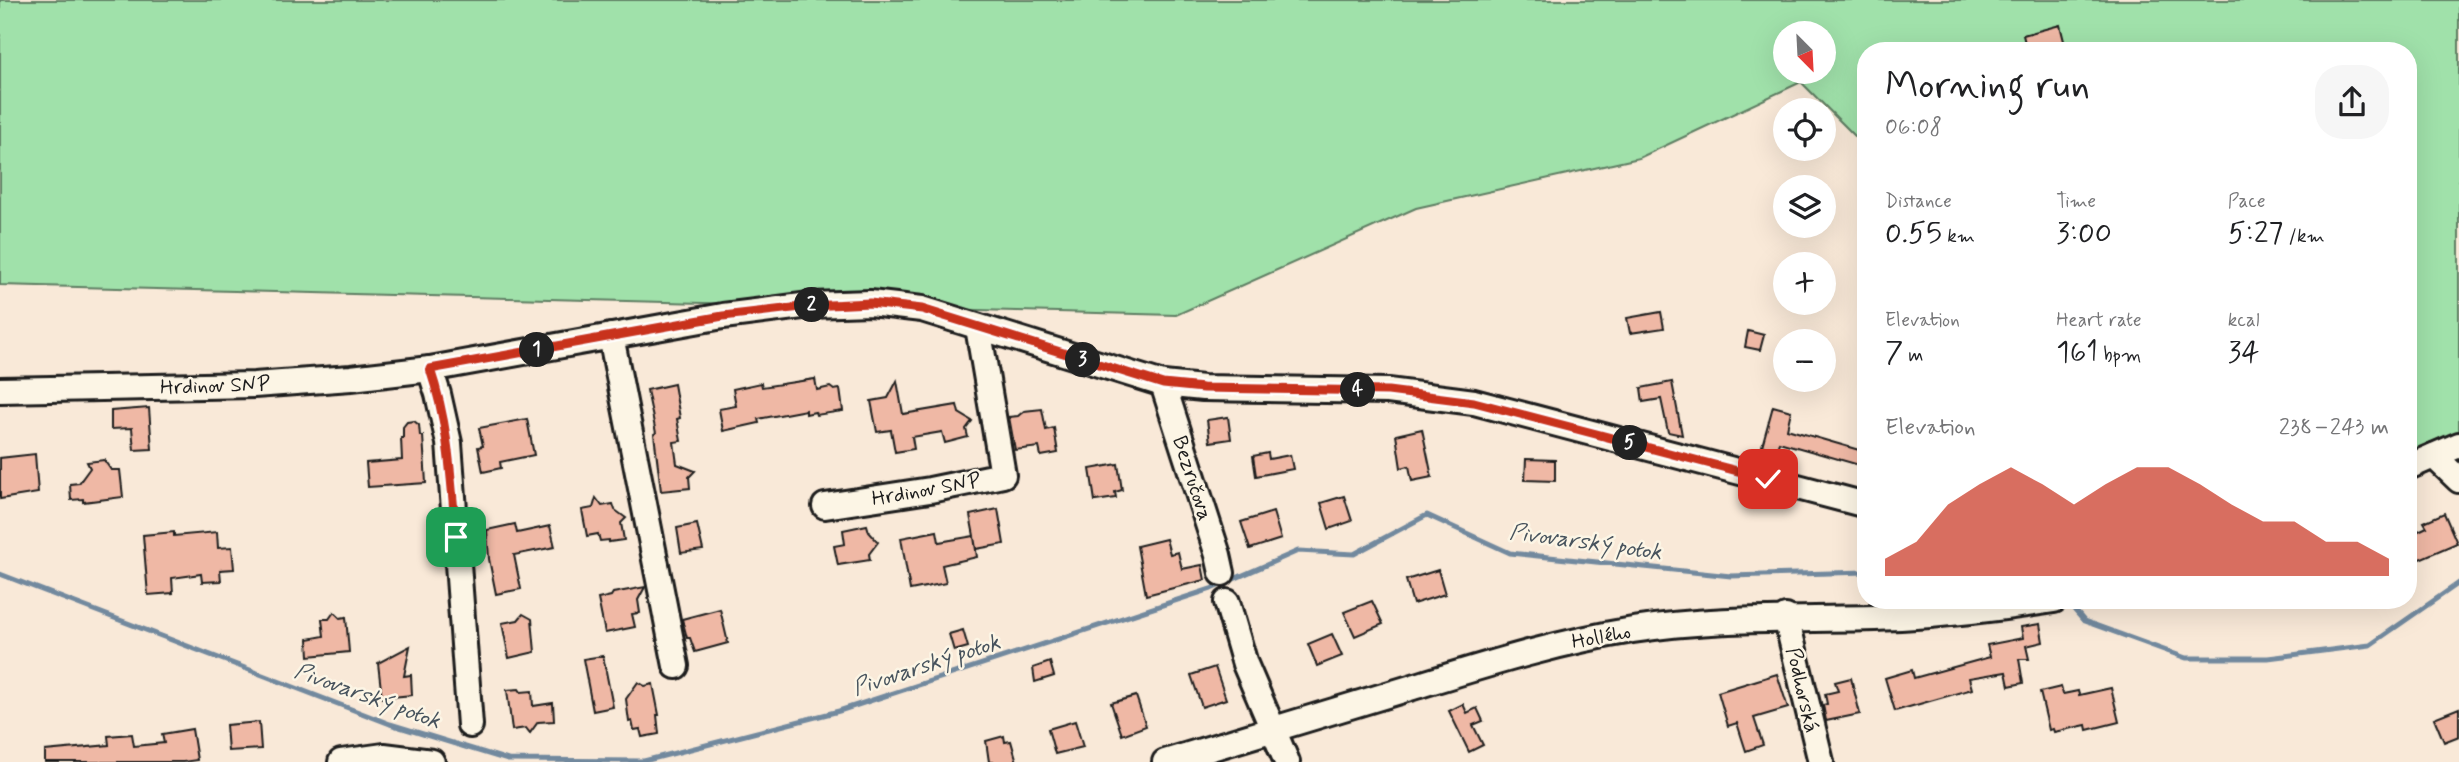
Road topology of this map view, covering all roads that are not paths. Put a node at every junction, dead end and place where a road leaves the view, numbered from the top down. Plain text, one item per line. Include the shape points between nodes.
1 (978, 327) junction
2 (611, 336) junction
3 (430, 369) junction
4 (1163, 384) junction
5 (0, 390) edge
6 (2459, 445) edge
7 (2434, 456) junction
8 (2417, 463) edge
9 (2459, 480) edge
10 (1857, 503) edge
11 (825, 506) dead end
12 (1222, 573) dead end
13 (1227, 602) dead end
14 (1998, 609) edge
15 (1786, 617) junction
16 (676, 666) dead end
17 (470, 725) dead end
18 (1273, 730) junction
19 (341, 762) edge
20 (432, 762) edge
21 (1165, 762) edge
22 (1287, 762) edge
23 (1821, 762) edge

1 - 2 street, Hrdinov SNP via 922,309 870,303 723,316
1 - 4 street, Hrdinov SNP
1 - 11 street, Hrdinov SNP via 1003,475
2 - 3 street, Hrdinov SNP
2 - 16 street
3 - 5 street, Hrdinov SNP via 254,385
3 - 17 street via 449,443
4 - 10 street, Hrdinov SNP via 1388,391 1474,402
4 - 12 street, Bezručova
6 - 7 street
7 - 8 street
7 - 9 street
13 - 18 street via 1245,664
14 - 15 street, Hollého via 1900,617
15 - 18 street, Hollého via 1686,622 1567,643
15 - 23 street, Podhorská
18 - 21 street, Hollého
18 - 22 street
19 - 20 street via 384,756

